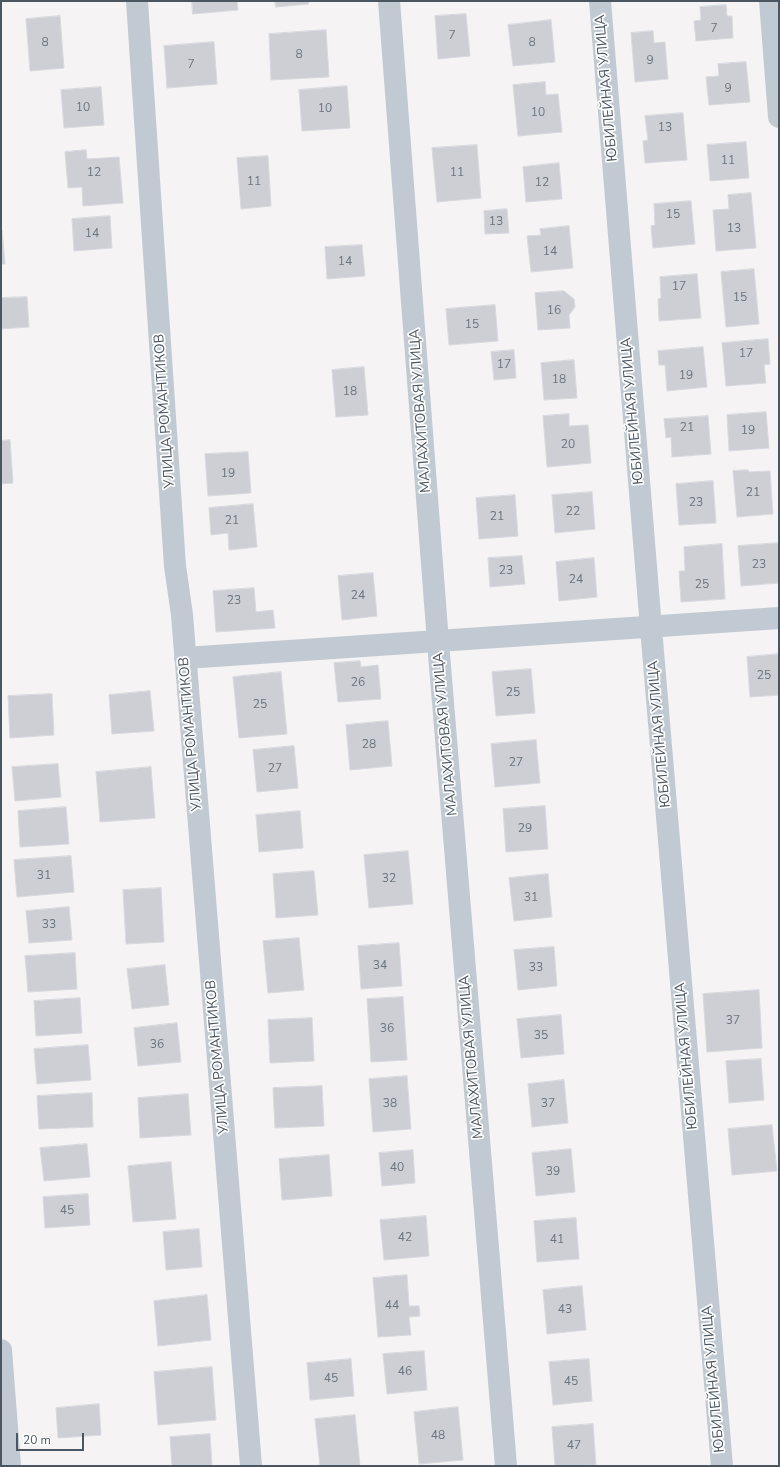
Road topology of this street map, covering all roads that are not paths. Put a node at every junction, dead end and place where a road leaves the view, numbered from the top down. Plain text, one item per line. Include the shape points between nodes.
1 (137, 1) edge
2 (389, 1) edge
3 (600, 1) edge
4 (770, 1) edge
5 (779, 117) edge
6 (779, 618) edge
7 (651, 628) junction
8 (438, 642) junction
9 (185, 658) junction
10 (1, 1350) edge
11 (10, 1466) edge
12 (251, 1466) edge
13 (506, 1466) edge
14 (722, 1466) edge

1 - 9 street, УЛИЦА РОМАНТИКОВ via 175,558
2 - 8 street, МАЛАХИТОВАЯ УЛИЦА
3 - 7 street, ЮБИЛЕЙНАЯ УЛИЦА
4 - 5 street
6 - 7 street
7 - 8 street
7 - 14 street, ЮБИЛЕЙНАЯ УЛИЦА
8 - 9 street
8 - 13 street, МАЛАХИТОВАЯ УЛИЦА
9 - 12 street, УЛИЦА РОМАНТИКОВ
10 - 11 street

